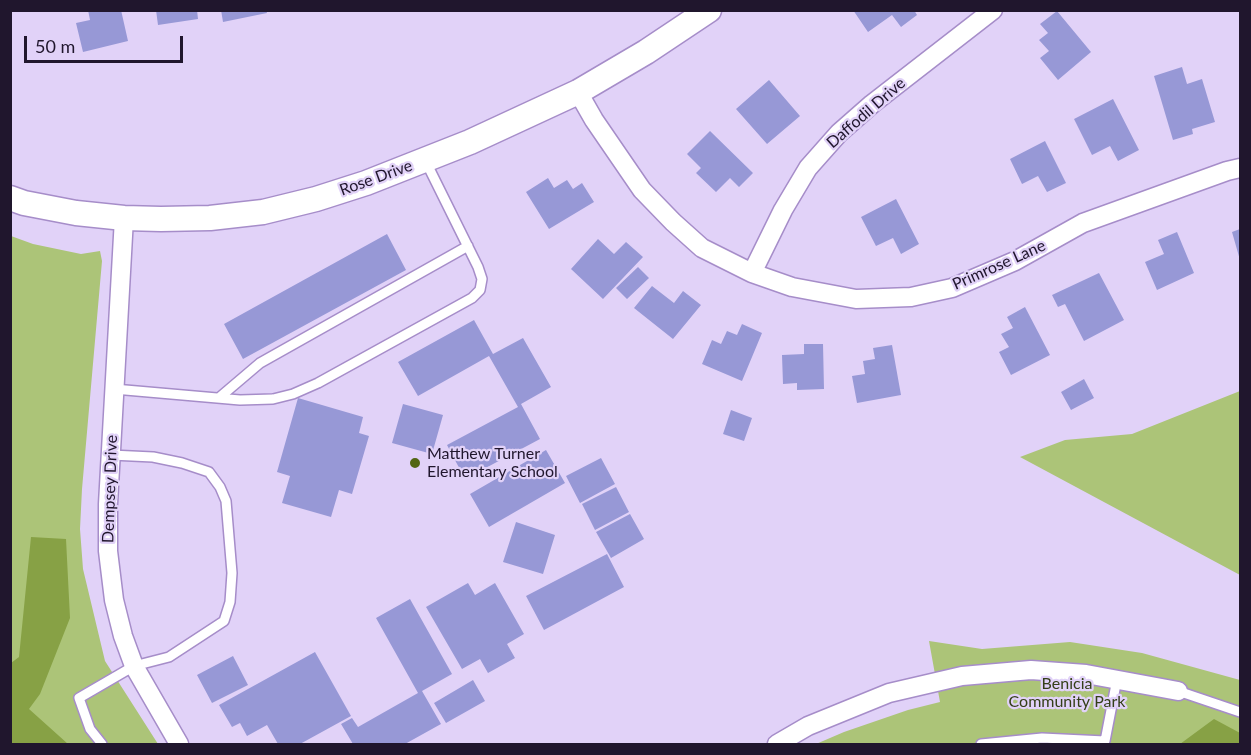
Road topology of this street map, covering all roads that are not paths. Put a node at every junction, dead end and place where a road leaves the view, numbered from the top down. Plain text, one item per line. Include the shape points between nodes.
1 (709, 10) edge
2 (993, 10) edge
3 (578, 92) junction
4 (425, 160) junction
5 (1240, 168) edge
6 (10, 198) edge
7 (124, 218) junction
8 (468, 246) junction
9 (752, 273) junction
10 (114, 390) junction
11 (220, 397) junction
12 (111, 455) junction
13 (134, 666) junction
14 (1117, 680) junction
15 (1178, 691) joint
16 (1240, 712) edge
17 (102, 744) edge
18 (179, 744) edge
19 (777, 744) edge
20 (981, 744) edge

1 - 3 main road, Rose Drive
2 - 9 street, Daffodil Drive via 839,133 808,168
3 - 4 main road, Rose Drive
3 - 9 street, Primrose Lane via 642,189 673,222 702,248
4 - 7 main road, Rose Drive via 366,183 263,212 210,218
4 - 8 lane
5 - 9 street, Primrose Lane via 1083,224 1015,261 952,288 911,297 856,299 792,287
6 - 7 main road, Rose Drive via 76,213
7 - 10 street, Dempsey Drive
8 - 11 lane via 260,363
8 - 11 lane via 482,279 480,290 472,298 293,394 273,399
10 - 11 lane
10 - 12 street, Dempsey Drive
12 - 13 street, Dempsey Drive via 108,551 114,600
12 - 13 lane via 153,457 209,472 226,501 229,525 232,573 224,621 169,657
13 - 17 lane via 79,698 90,729
13 - 18 street, Dempsey Drive
14 - 15 street
14 - 19 street via 1031,670 962,676 889,693 808,726
14 - 20 lane via 1105,741 1042,738
15 - 16 lane

